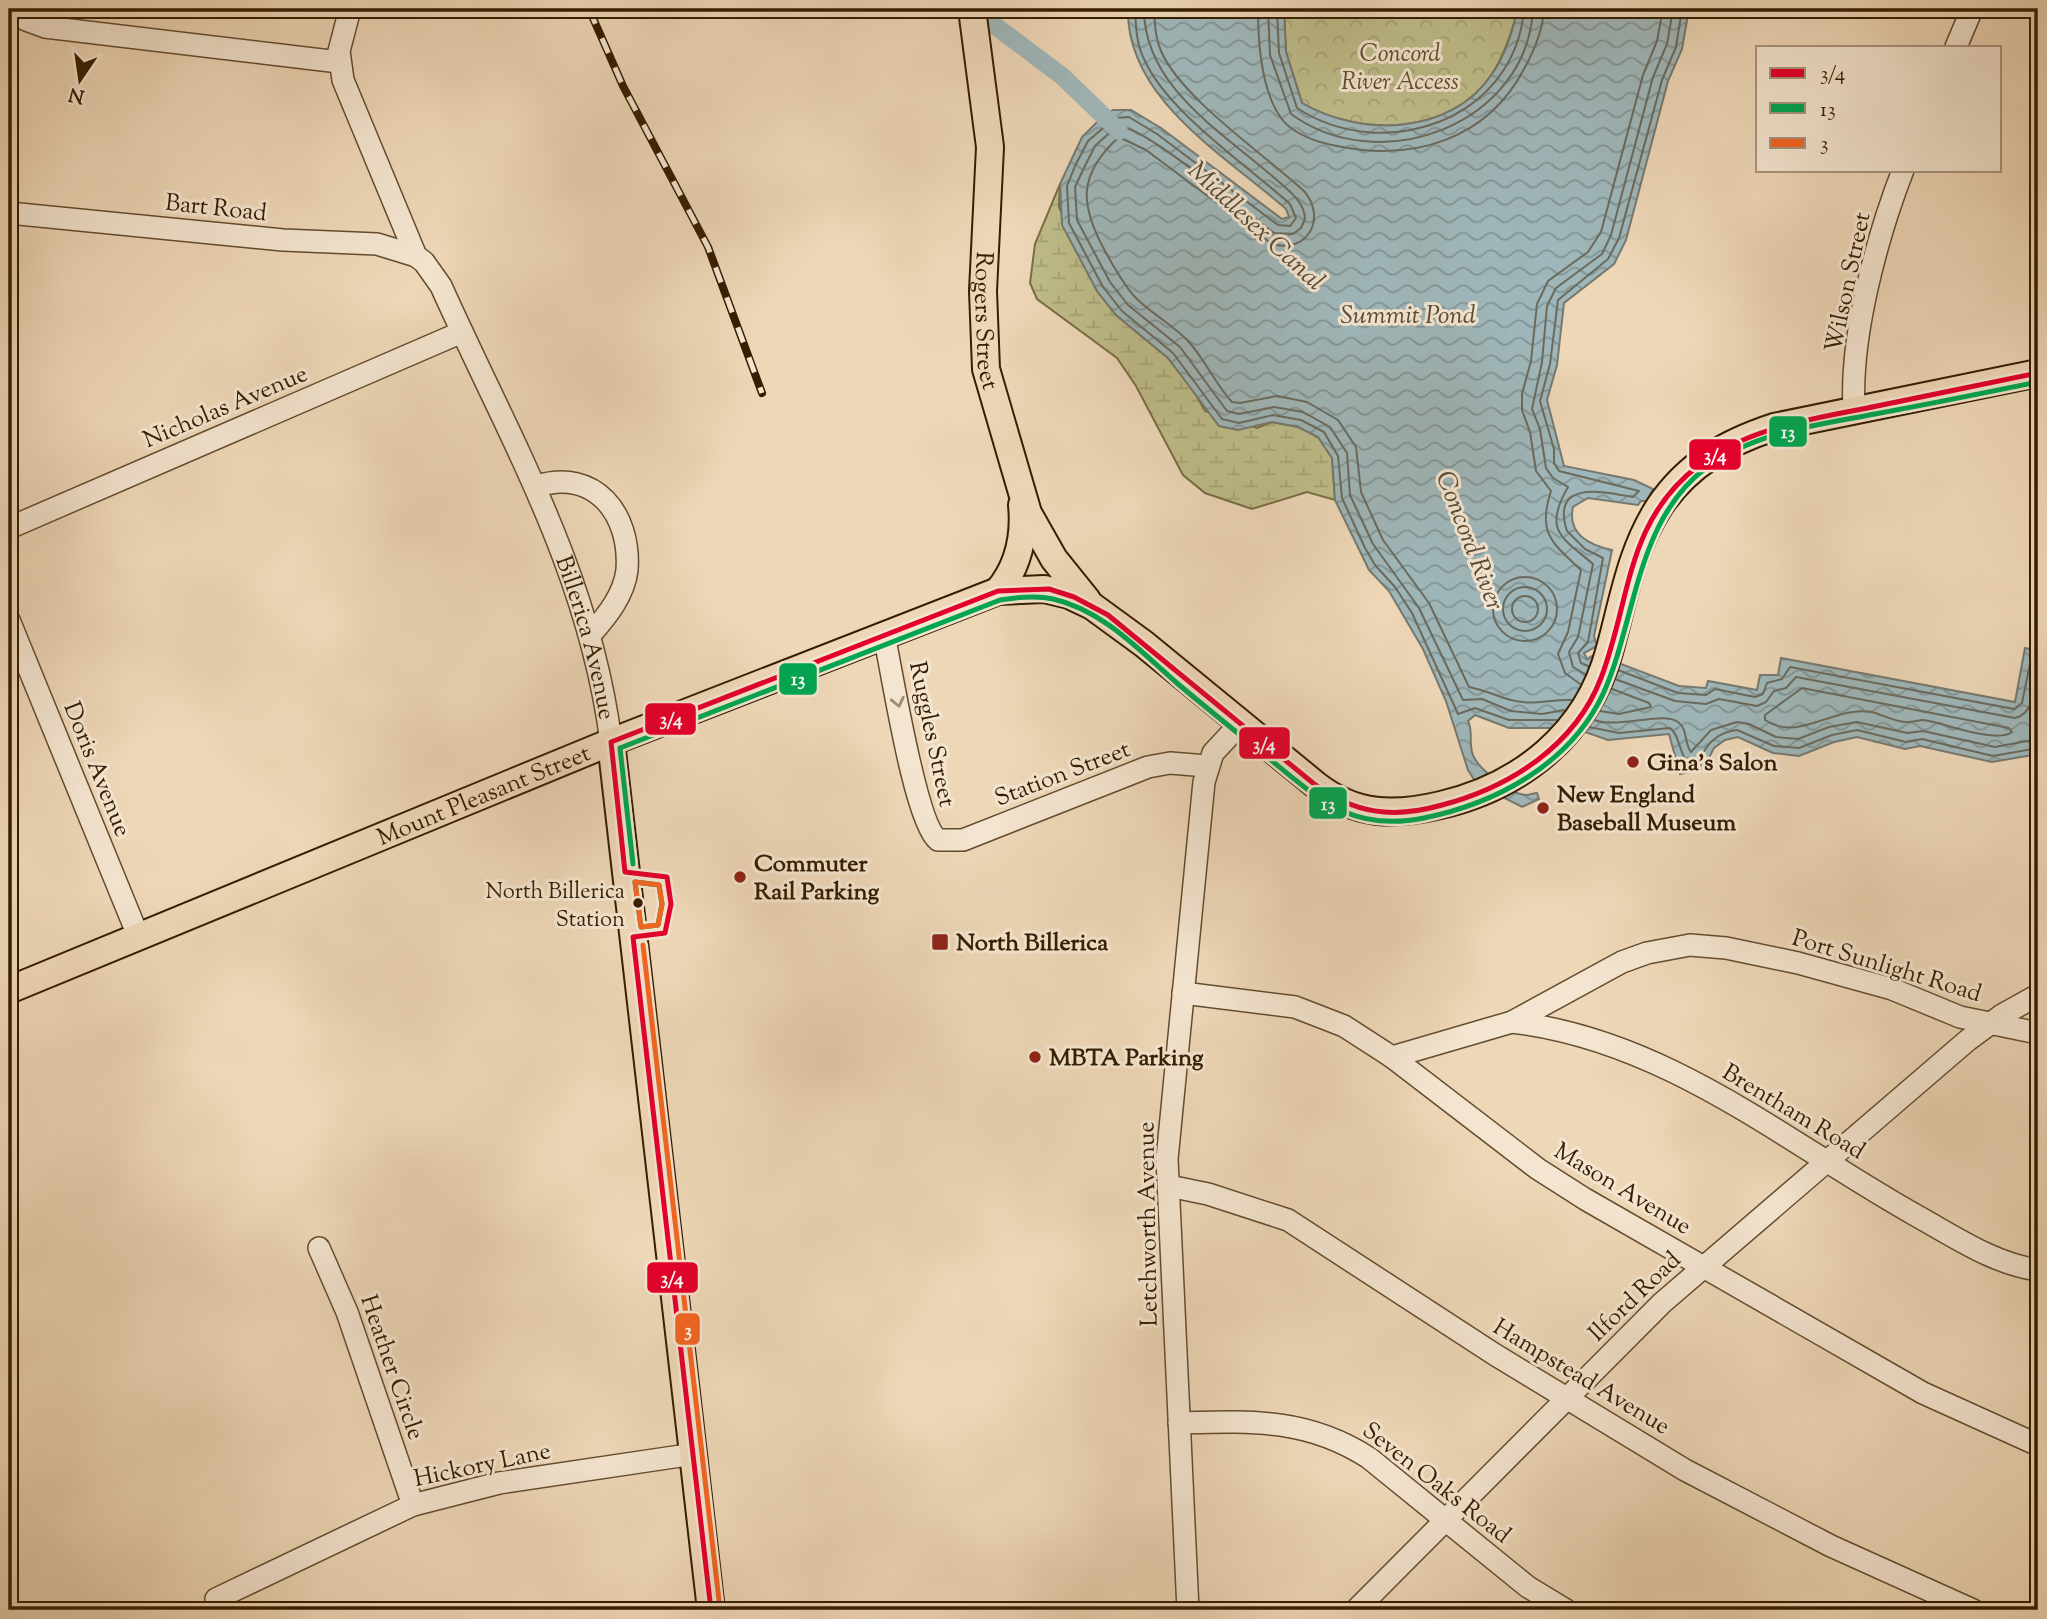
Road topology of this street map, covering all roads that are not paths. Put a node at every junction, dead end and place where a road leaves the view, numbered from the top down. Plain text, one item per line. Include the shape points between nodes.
1 (350, 9) edge
2 (972, 9) edge
3 (1972, 9) edge
4 (15, 11) edge
5 (1956, 46) edge
6 (339, 62) junction
7 (1902, 172) edge
8 (9, 213) edge
9 (416, 256) junction
10 (462, 332) junction
11 (2038, 373) edge
12 (1854, 408) junction
13 (537, 486) junction
14 (1022, 500) junction
15 (9, 528) edge
16 (998, 591) junction
17 (1092, 606) junction
18 (9, 620) edge
19 (591, 634) junction
20 (884, 635) junction
21 (1240, 724) junction
22 (611, 742) junction
23 (1207, 766) junction
24 (937, 840) joint
25 (139, 938) junction
26 (9, 990) edge
27 (1183, 993) junction
28 (2038, 995) edge
29 (1512, 1022) junction
30 (1990, 1023) junction
31 (2038, 1033) edge
32 (1392, 1057) junction
33 (1827, 1159) junction
34 (1169, 1186) junction
35 (319, 1248) dead end
36 (1704, 1265) junction
37 (2038, 1270) edge
38 (1567, 1398) junction
39 (1180, 1423) junction
40 (2038, 1445) edge
41 (694, 1454) junction
42 (413, 1505) junction
43 (1445, 1520) junction
44 (216, 1599) dead end
45 (711, 1610) edge
46 (1188, 1610) edge
47 (1356, 1610) edge
48 (1566, 1610) edge
49 (1973, 1610) edge

1 - 6 street, Billerica Avenue
2 - 14 main road, Rogers Street via 990,147 983,343 990,394
3 - 5 street
4 - 6 street via 45,27
6 - 9 street, Billerica Avenue
7 - 12 street, Wilson Street via 1861,325
8 - 9 street, Bart Road via 283,240 377,244
9 - 10 street, Billerica Avenue via 433,272
10 - 13 street, Billerica Avenue
10 - 15 street, Nicholas Avenue
11 - 12 main road
12 - 21 main road via 1751,435 1711,454 1682,478 1640,542 1592,696 1570,730 1541,758 1495,786 1422,809 1364,811 1324,791
13 - 19 street, Billerica Avenue
13 - 19 street via 555,481 580,483 606,499 626,535 627,572 612,611
14 - 16 main road via 1020,543 1012,571
14 - 17 main road, Rogers Street via 1054,559
16 - 17 main road, Mount Pleasant Street via 1044,589
16 - 20 main road, Mount Pleasant Street
17 - 21 main road
18 - 25 street, Doris Avenue
19 - 22 street, Billerica Avenue
20 - 22 main road, Mount Pleasant Street
20 -> 24 street, Ruggles Street via 919,801 928,830
21 - 23 street, Letchworth Avenue
22 - 25 main road, Mount Pleasant Street
22 - 41 main road, Billerica Avenue
23 - 24 street, Station Street via 1148,767 963,840
23 - 27 street, Letchworth Avenue
25 - 26 main road, Mount Pleasant Street
27 - 32 street, Mason Avenue via 1307,1011 1344,1026
27 - 34 street, Letchworth Avenue via 1170,1123
28 - 30 street, Ilford Road
29 - 30 street, Port Sunlight Road via 1622,962 1679,947 1726,948 1792,961
29 - 32 street
29 - 33 street, Brentham Road via 1587,1036 1636,1053 1680,1073
30 - 31 street, Port Sunlight Road
30 - 33 street, Ilford Road
32 - 36 street, Mason Avenue via 1553,1179
33 - 36 street, Ilford Road
33 - 37 street, Brentham Road via 1981,1251
34 - 38 street, Hampstead Avenue via 1288,1220
34 - 39 street, Letchworth Avenue
35 - 42 street, Heather Circle via 347,1311
36 - 38 street, Ilford Road
36 - 40 street, Mason Avenue via 1923,1393
38 - 43 street, Ilford Road
38 - 49 street, Hampstead Avenue via 1741,1502
39 - 43 street, Seven Oaks Road via 1272,1422 1309,1429 1344,1442 1369,1458
39 - 46 street, Letchworth Avenue
41 - 42 street, Hickory Lane via 499,1483
41 - 45 main road, Billerica Avenue
42 - 44 street, Hickory Lane
43 - 47 street, Ilford Road
43 - 48 street, Seven Oaks Road via 1528,1587

